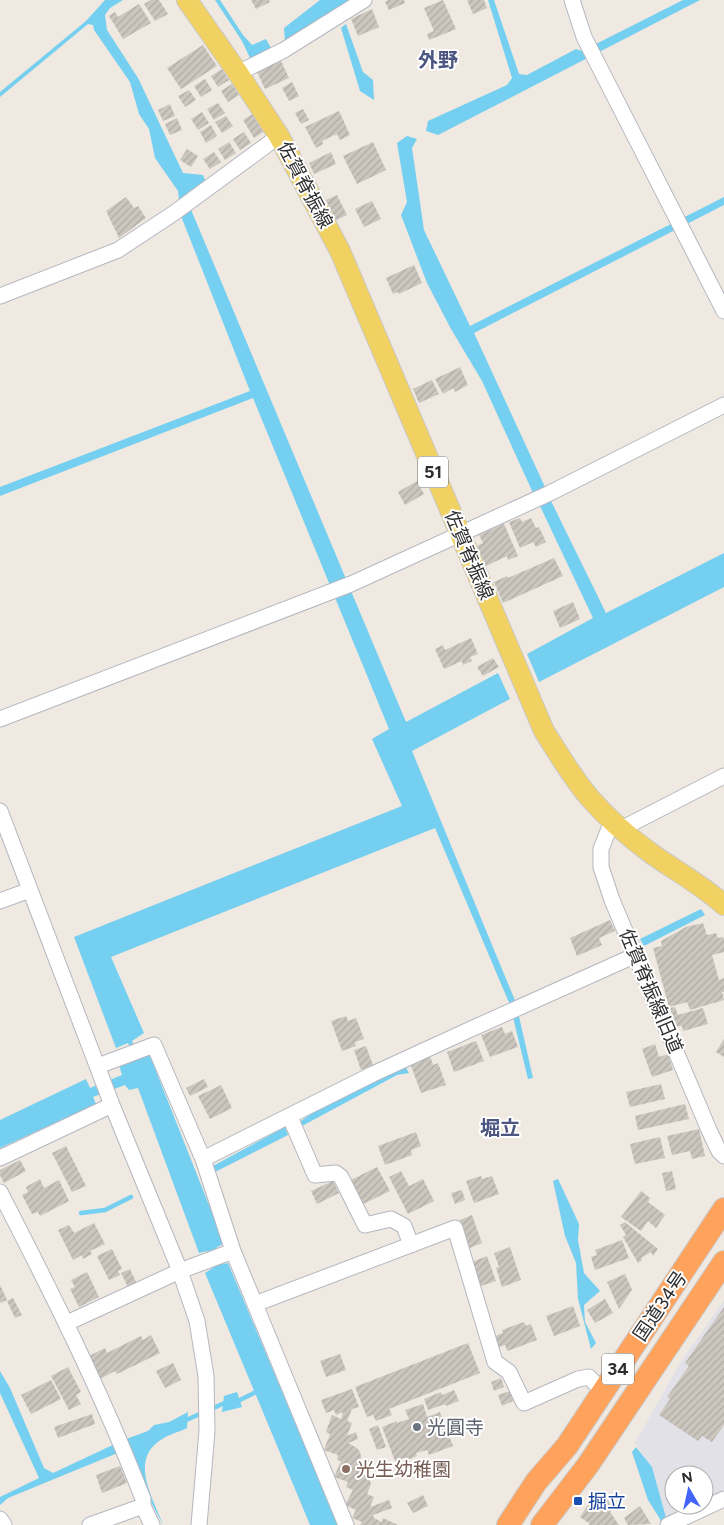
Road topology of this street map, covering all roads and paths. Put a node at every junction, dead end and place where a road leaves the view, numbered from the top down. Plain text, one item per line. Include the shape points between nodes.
1 (187, 0) edge
2 (364, 0) edge
3 (572, 0) edge
4 (238, 73) junction
5 (279, 136) junction
6 (0, 296) edge
7 (724, 311) edge
8 (724, 405) edge
9 (460, 535) junction
10 (0, 719) edge
11 (724, 776) edge
12 (0, 811) edge
13 (616, 825) junction
14 (30, 890) junction
15 (0, 901) edge
16 (724, 905) edge
17 (636, 955) junction
18 (98, 1066) junction
19 (112, 1105) junction
20 (290, 1117) junction
21 (724, 1156) edge
22 (0, 1158) edge
23 (203, 1160) junction
24 (0, 1192) edge
25 (724, 1209) edge
26 (411, 1245) junction
27 (233, 1251) junction
28 (724, 1262) edge
29 (180, 1271) junction
30 (255, 1304) junction
31 (67, 1323) junction
32 (603, 1392) junction
33 (724, 1499) edge
34 (143, 1506) junction
35 (0, 1519) edge
36 (670, 1524) edge
37 (4, 1525) edge
38 (90, 1525) edge
39 (152, 1525) edge
40 (199, 1525) edge
41 (346, 1525) edge
42 (508, 1525) edge
43 (542, 1525) edge

1 - 4 main road, 佐賀脊振線 / 51
2 - 4 street via 284,50
3 - 7 street via 592,52
4 - 5 main road, 佐賀脊振線 / 51
5 - 6 street via 118,250
5 - 9 main road, 佐賀脊振線 / 51 via 340,251
8 - 9 street
9 - 10 street via 329,593
9 - 13 main road, 佐賀脊振線 / 51 via 544,730 589,798
11 - 13 street
12 - 14 street
13 - 16 main road, 佐賀脊振線 / 51
13 - 17 street, 佐賀脊振線旧道 via 601,849 601,867
14 - 15 street
14 - 18 street
17 - 20 street via 471,1028
17 - 21 street, 佐賀脊振線旧道 via 709,1130
18 - 19 street
18 - 23 street via 154,1045
19 - 22 street
19 - 29 street
20 - 23 street
20 - 26 street via 315,1175 336,1174 341,1177 365,1225 391,1219 404,1226
23 - 27 street
24 - 31 street
25 - 32 highway, 国道34号 / 34
26 - 30 street
26 - 32 street via 455,1228 495,1362 509,1372 524,1403 584,1378 589,1378
27 - 29 street
27 - 30 street
28 - 43 highway, 国道34号 / 34 via 588,1465
29 - 31 street
29 - 40 street via 197,1321 206,1376
30 - 41 street
31 - 34 street via 123,1446
32 - 42 highway, 国道34号 / 34
33 - 36 street
34 - 38 street
34 - 39 street
35 - 37 street

